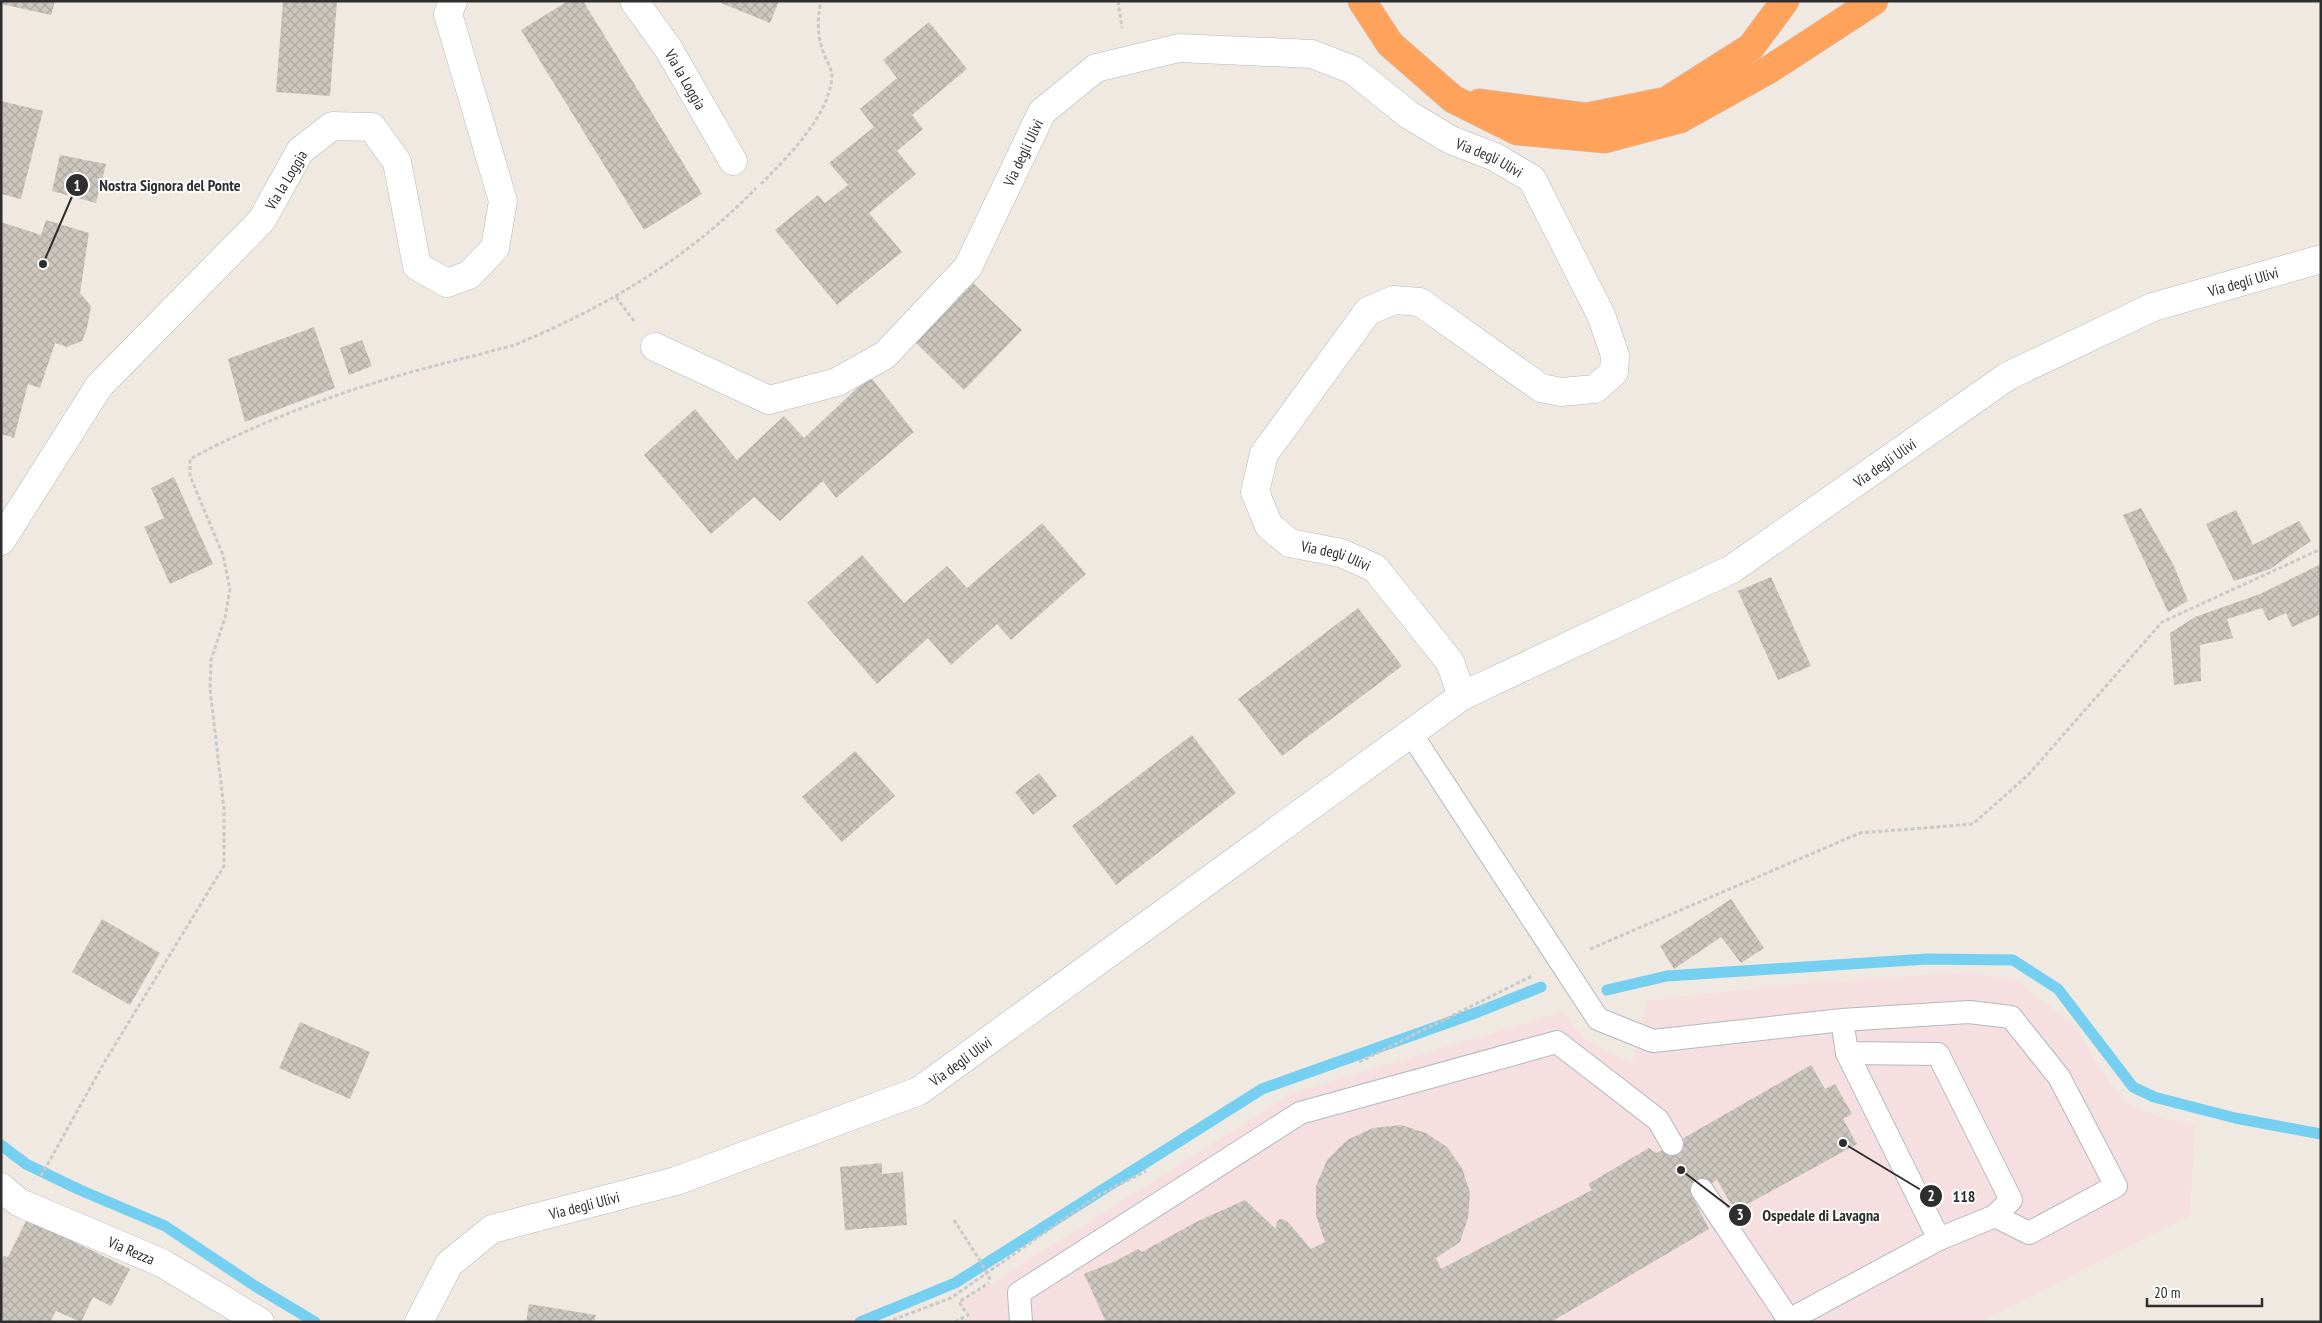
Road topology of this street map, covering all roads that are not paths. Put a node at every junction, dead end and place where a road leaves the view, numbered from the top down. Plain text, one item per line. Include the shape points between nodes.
1 (453, 1) edge
2 (634, 1) edge
3 (1362, 1) edge
4 (1785, 1) edge
5 (1874, 1) edge
6 (1453, 99) junction
7 (733, 161) dead end
8 (2321, 259) edge
9 (655, 347) dead end
10 (1, 541) edge
11 (1462, 696) junction
12 (1410, 732) junction
13 (1842, 1020) junction
14 (1847, 1053) junction
15 (1672, 1144) dead end
16 (1, 1187) edge
17 (1702, 1190) dead end
18 (1995, 1216) junction
19 (1939, 1239) junction
20 (1788, 1321) edge
21 (260, 1322) edge
22 (419, 1322) edge
23 (1022, 1322) edge

1 - 10 street, Via la Loggia via 448,14 503,201 495,248 468,275 446,283 417,266 397,162 372,127 332,126 300,151 262,220 99,386
2 - 7 street, Via la Loggia via 668,48
3 - 6 highway via 1390,44
4 - 6 highway via 1751,47 1666,101 1586,117
5 - 6 highway via 1770,68 1680,119 1605,139 1517,131
8 - 11 street, Via degli Ulivi via 2153,307 2008,376 1732,569
9 - 11 street, Via degli Ulivi via 769,400 837,382 885,355 968,267 1042,112 1096,68 1179,48 1312,54 1353,70 1409,114 1450,140 1495,156 1532,179 1601,315 1615,355 1614,372 1595,388 1561,392 1542,388 1420,302 1394,300 1368,311 1264,454 1255,492 1269,526 1290,543 1342,553 1375,568 1450,662
11 - 12 street, Via degli Ulivi
12 - 13 lane via 1598,1019 1653,1041
12 - 22 street, Via degli Ulivi via 919,1091 676,1181 492,1228 449,1264
13 - 14 lane
13 - 18 lane via 1970,1012 2011,1017 2059,1077 2116,1186 2029,1233
14 - 18 lane via 1938,1054 2011,1200
14 - 19 lane
15 - 23 lane via 1658,1120 1557,1042 1300,1113 1019,1292
16 - 21 street, Via Rezza via 25,1205 162,1263
17 - 20 lane
18 - 19 lane
19 - 20 lane

